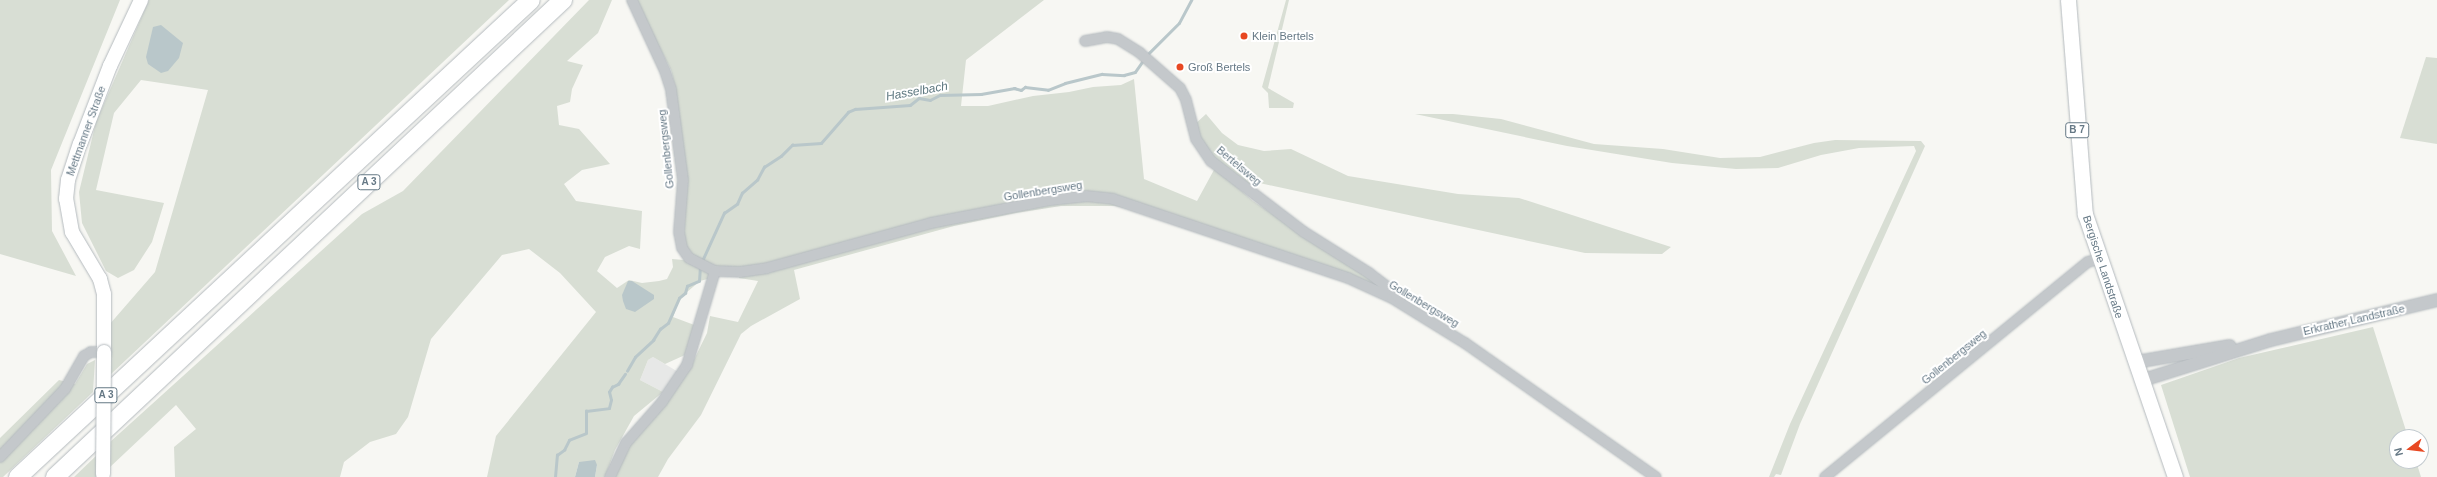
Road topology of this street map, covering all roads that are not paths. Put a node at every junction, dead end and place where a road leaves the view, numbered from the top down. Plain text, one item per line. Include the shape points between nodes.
1 (141, 0) edge
2 (531, 0) edge
3 (563, 0) edge
4 (632, 0) edge
5 (2068, 0) edge
6 (1085, 41) dead end
7 (2099, 259) junction
8 (711, 269) junction
9 (2437, 300) edge
10 (1405, 305) junction
11 (2271, 340) junction
12 (104, 352) junction
13 (2136, 362) junction
14 (2143, 380) junction
15 (0, 457) edge
16 (103, 475) edge
17 (18, 477) edge
18 (55, 477) edge
19 (610, 477) edge
20 (1656, 477) edge
21 (1825, 477) edge
22 (2175, 477) edge

1 - 12 main road, Mettmanner Straße via 110,66 80,144 68,180 66,199 72,232 100,279 104,294
2 - 17 highway, A 3
3 - 18 highway, A 3
4 - 8 street, Gollenbergsweg via 665,71 671,90 683,180 680,240 684,252 690,258
5 - 7 main road, Bergische Landstraße / B 7 via 2085,214
6 - 10 street, Bertelsweg via 1112,38 1124,41 1149,60 1184,93 1196,139 1211,161 1304,232 1394,292
7 - 13 main road, Bergische Landstraße / B 7
7 - 21 street, Gollenbergsweg via 2088,262
8 - 10 street, Gollenbergsweg via 740,272 767,268 931,223 1050,200 1086,196 1129,204 1348,278
8 - 19 street via 687,365 662,402 626,443
9 - 11 street, Erkrather Landstraße
10 - 20 street, Gollenbergsweg
11 - 13 street, Erkrather Landstraße
11 - 14 street, Erkrather Landstraße
12 - 15 street via 91,352 84,356 65,389
12 - 16 main road, Mettmanner Straße, bridge
13 - 14 main road, Bergische Landstraße / B 7
14 - 22 main road, Bergische Landstraße / B 7

